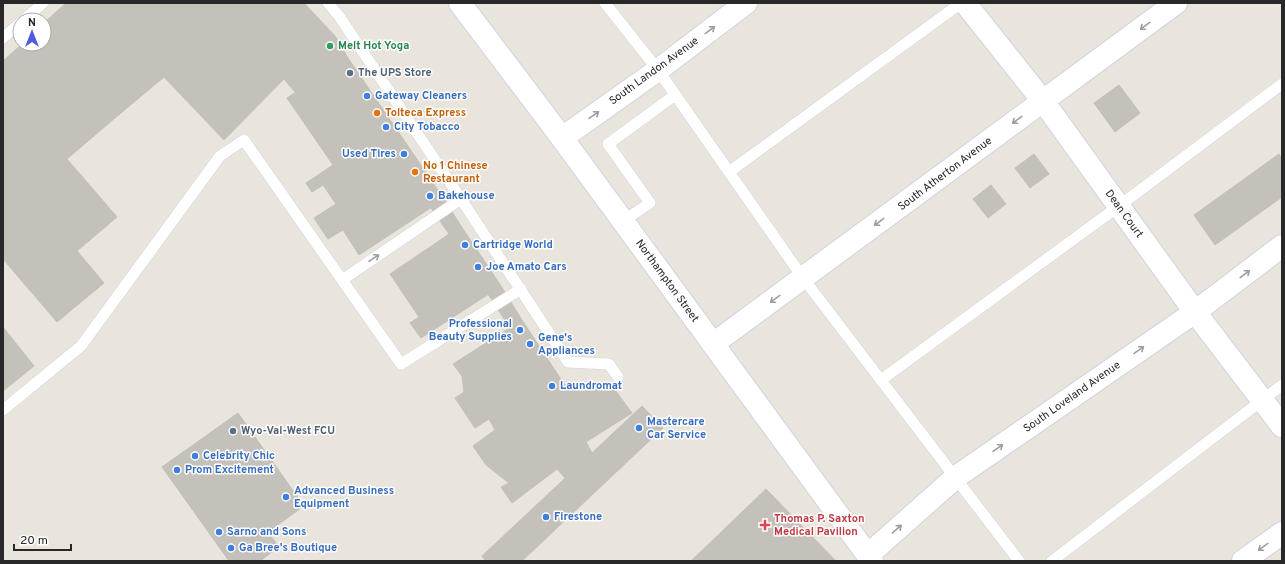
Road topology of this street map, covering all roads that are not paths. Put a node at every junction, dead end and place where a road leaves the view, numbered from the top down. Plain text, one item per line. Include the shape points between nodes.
1 (43, 3) edge
2 (328, 3) edge
3 (460, 3) edge
4 (605, 3) edge
5 (746, 3) edge
6 (961, 3) edge
7 (965, 3) edge
8 (1176, 3) edge
9 (33, 12) edge
10 (12, 30) edge
11 (3, 38) edge
12 (658, 70) junction
13 (1282, 84) edge
14 (675, 95) junction
15 (1042, 101) junction
16 (562, 138) junction
17 (729, 172) junction
18 (461, 199) junction
19 (1119, 206) junction
20 (623, 221) junction
21 (1282, 246) edge
22 (803, 278) junction
23 (342, 280) junction
24 (521, 290) junction
25 (1195, 312) junction
26 (713, 344) junction
27 (618, 377) dead end
28 (881, 380) junction
29 (1282, 385) edge
30 (1262, 400) junction
31 (3, 410) edge
32 (1282, 426) edge
33 (956, 477) junction
34 (1282, 533) edge
35 (870, 558) edge
36 (1019, 561) edge
37 (1052, 561) edge
38 (1243, 561) edge

1 - 9 lane
2 - 18 lane
3 - 16 street, Northampton Street
4 - 12 lane
12 -> 5 street, South Landon Avenue
6 - 17 lane
7 - 15 street, Dean Court
8 -> 15 street, South Atherton Avenue
10 - 11 lane
12 - 14 lane
16 -> 12 street, South Landon Avenue
13 - 19 lane
14 - 17 lane
14 - 20 lane via 608,144 650,203
15 - 19 street, Dean Court
15 -> 22 street, South Atherton Avenue
16 - 20 street, Northampton Street
17 - 22 lane
23 -> 18 lane
18 - 24 lane
19 - 25 street, Dean Court
19 - 28 lane
20 - 26 street, Northampton Street
25 -> 21 street, South Loveland Avenue
22 -> 26 street, South Atherton Avenue
22 - 28 lane
23 - 24 lane via 401,364
23 - 31 lane via 244,140 220,156 81,346
24 - 27 lane via 568,362 609,364
25 - 30 street, Dean Court
33 -> 25 street, South Loveland Avenue
26 - 35 street, Northampton Street
28 - 33 lane
29 - 30 lane
30 - 32 street, Dean Court
30 - 37 lane
35 -> 33 street, South Loveland Avenue
33 - 36 lane
34 -> 38 street

